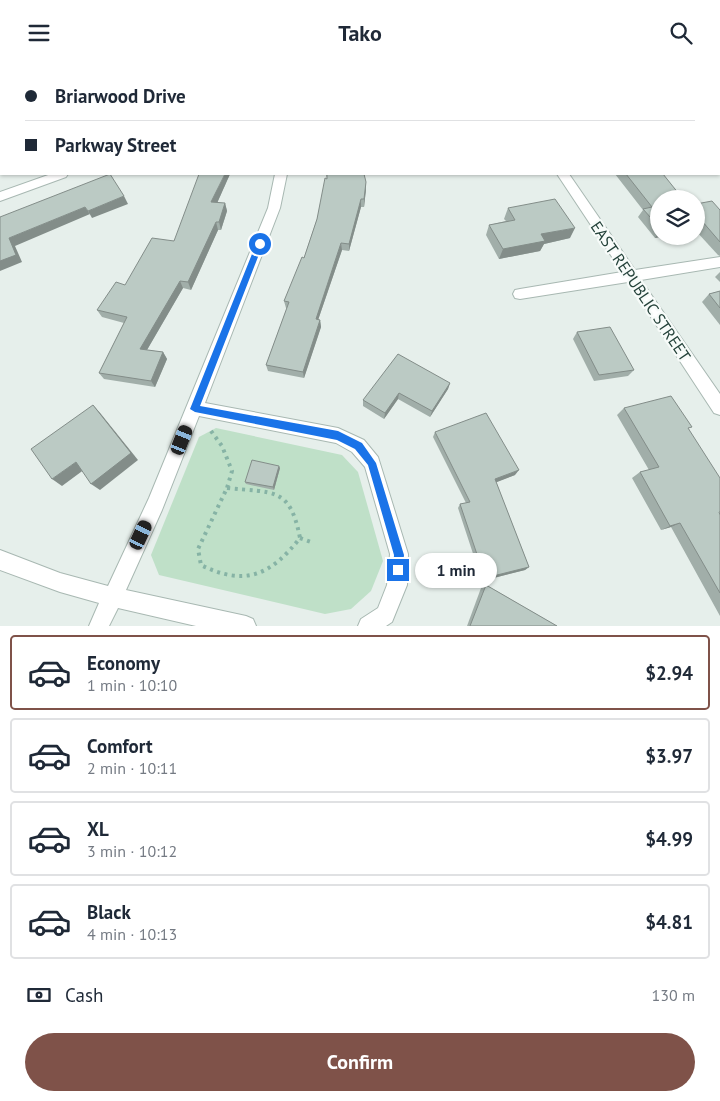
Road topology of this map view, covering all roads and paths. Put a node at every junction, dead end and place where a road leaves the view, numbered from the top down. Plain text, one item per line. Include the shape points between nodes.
1 (23, 175) edge
2 (59, 175) edge
3 (281, 175) edge
4 (564, 175) edge
5 (30, 185) junction
6 (0, 197) edge
7 (720, 262) edge
8 (630, 277) junction
9 (520, 294) dead end
10 (720, 408) edge
11 (195, 409) junction
12 (227, 488) junction
13 (300, 538) junction
14 (311, 542) dead end
15 (0, 560) edge
16 (112, 599) junction
17 (100, 626) edge
18 (246, 626) edge
19 (368, 626) edge

1 - 5 street
2 - 5 street
3 - 11 street via 274,208
4 - 8 street, EAST REPUBLIC STREET
5 - 6 street
7 - 8 street
8 - 9 street
8 - 10 street, EAST REPUBLIC STREET
11 - 12 path via 222,446 232,471
11 - 16 street
11 - 19 street via 338,436 358,446 372,463 399,555 397,585 385,615
12 - 13 path via 278,494 288,500 297,515
12 - 13 path via 198,549 201,565 214,573 247,579 263,573 283,558
13 - 14 path
15 - 16 street via 29,573
16 - 17 street
16 - 18 street

